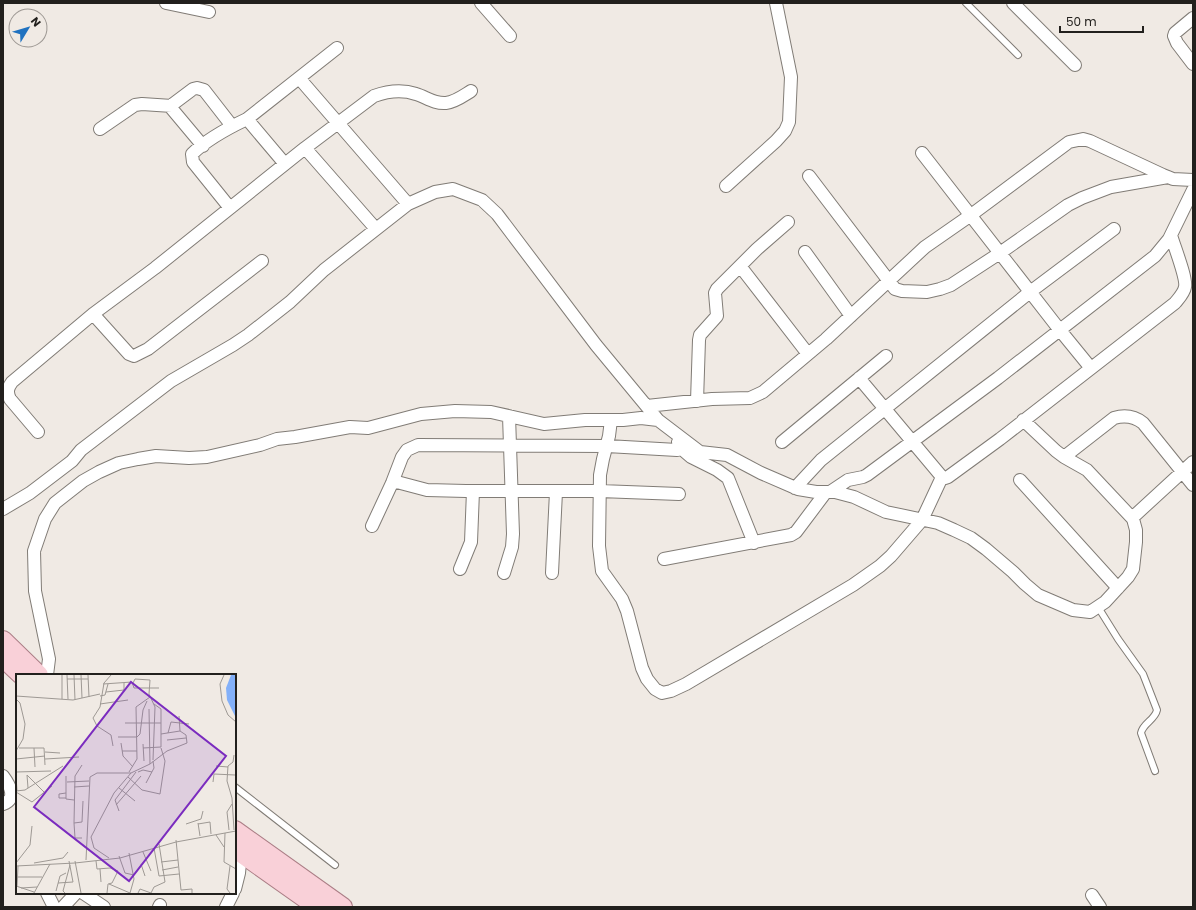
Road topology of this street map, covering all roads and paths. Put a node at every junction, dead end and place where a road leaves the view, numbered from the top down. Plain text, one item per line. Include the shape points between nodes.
1 (166, 3) edge
2 (481, 3) edge
3 (776, 3) edge
4 (966, 3) edge
5 (1013, 3) edge
6 (209, 12) dead end
7 (1193, 18) edge
8 (510, 36) dead end
9 (337, 48) dead end
10 (1018, 55) dead end
11 (1193, 64) edge
12 (1075, 65) dead end
13 (300, 78) junction
14 (470, 91) dead end
15 (172, 106) junction
16 (247, 119) junction
17 (338, 124) junction
18 (232, 126) junction
19 (100, 129) dead end
20 (202, 146) junction
21 (305, 148) junction
22 (922, 153) dead end
23 (285, 164) junction
24 (809, 176) dead end
25 (1168, 177) junction
26 (1193, 180) edge
27 (726, 186) dead end
28 (1193, 190) edge
29 (408, 204) junction
30 (230, 208) junction
31 (971, 215) junction
32 (788, 222) dead end
33 (376, 229) junction
34 (1114, 229) dead end
35 (1171, 235) junction
36 (805, 252) dead end
37 (1000, 253) junction
38 (262, 261) dead end
39 (740, 266) junction
40 (888, 281) junction
41 (1030, 292) junction
42 (93, 314) junction
43 (851, 316) junction
44 (1059, 329) junction
45 (808, 354) junction
46 (886, 356) dead end
47 (1090, 368) junction
48 (859, 378) junction
49 (697, 401) junction
50 (647, 406) junction
51 (885, 408) junction
52 (509, 416) junction
53 (610, 420) junction
54 (658, 420) junction
55 (1023, 420) junction
56 (38, 432) dead end
57 (674, 432) junction
58 (911, 441) junction
59 (782, 442) dead end
60 (510, 446) junction
61 (607, 446) junction
62 (682, 449) junction
63 (1064, 457) junction
64 (1193, 462) edge
65 (1183, 472) junction
66 (942, 477) junction
67 (1020, 480) dead end
68 (393, 481) junction
69 (1193, 485) edge
70 (795, 488) junction
71 (473, 491) junction
72 (600, 491) junction
73 (512, 492) junction
74 (556, 492) junction
75 (828, 492) junction
76 (679, 494) dead end
77 (3, 509) edge
78 (1132, 518) junction
79 (922, 520) junction
80 (372, 526) dead end
81 (754, 543) junction
82 (664, 559) dead end
83 (460, 569) dead end
84 (504, 573) dead end
85 (552, 573) dead end
86 (1118, 588) junction
87 (1098, 607) junction
88 (3, 640) edge
89 (3, 658) edge
90 (20, 674) edge
91 (38, 674) edge
92 (47, 674) edge
93 (1155, 771) dead end
94 (3, 776) edge
95 (236, 787) edge
96 (3, 804) edge
97 (236, 831) edge
98 (238, 851) edge
99 (335, 865) dead end
100 (236, 885) edge
101 (48, 894) edge
102 (75, 894) edge
103 (84, 894) edge
104 (232, 894) edge
105 (1092, 895) dead end
106 (311, 906) edge
107 (54, 907) edge
108 (63, 907) edge
109 (104, 907) edge
110 (226, 907) edge
111 (343, 907) edge
112 (1100, 907) edge

1 - 6 street
2 - 8 street
3 - 27 street via 791,77 789,122 776,141
4 - 10 lane
5 - 12 street
7 - 11 street via 1174,36 1177,44
9 - 13 street
13 - 16 street
13 - 17 street
14 - 17 street via 456,100 445,103 396,90 386,92 374,96
15 - 18 street via 193,89 204,90
15 - 19 street via 135,105
15 - 20 street via 173,111
16 - 18 street
16 - 23 street
17 - 21 street
17 - 29 street
18 - 20 street
20 - 30 street via 192,154 193,162
21 - 23 street
21 - 33 street
22 - 31 street
23 - 30 street
24 - 40 street
25 - 26 street
25 - 31 street via 1090,140 1075,140
25 - 37 street via 1111,187 1082,198
28 - 35 street
29 - 33 street
29 - 50 street via 435,192 453,189 482,200 497,214 596,345
30 - 42 street
31 - 37 street
31 - 40 street via 924,247
32 - 39 street
33 - 77 street via 248,335 171,381 81,450 72,461 30,493
34 - 41 street
35 - 44 street via 1155,256
35 - 47 street via 1184,275 1185,286 1182,295
36 - 43 street
37 - 40 street via 951,285 940,289 927,292 902,291 895,289
37 - 41 street
38 - 42 street via 148,349 134,356 129,354
39 - 45 street
39 - 49 street via 717,289 717,316 698,340
40 - 43 street
41 - 44 street
41 - 51 street
42 - 56 street via 9,387 10,399
43 - 45 street
44 - 47 street
44 - 58 street via 998,378
45 - 49 street via 757,396 735,400
46 - 48 street
47 - 55 street
48 - 51 street
48 - 59 street
49 - 50 street
50 - 54 street
51 - 58 street
51 - 70 street via 821,460
52 - 53 street via 544,424
52 - 60 street
52 - 92 street via 491,412 455,411 421,414 368,428 350,427 277,439 207,457 156,456 138,459 119,463 84,480 55,503 45,519 34,551 35,591 49,659
53 - 54 street
53 - 61 street
54 - 57 street
55 - 63 street
55 - 66 street via 948,477
57 - 62 street
57 - 70 street via 700,452 727,455
58 - 66 street
58 - 75 street via 868,475 848,480
60 - 61 street
60 - 68 street via 418,445 407,450 402,456
60 - 73 street
61 - 62 street
61 - 72 street via 600,475
62 - 81 street via 690,457 728,478
63 - 65 street via 1114,418 1131,417 1143,423
63 - 78 street via 1087,470
64 - 65 street
65 - 69 street
65 - 78 street
66 - 79 street
67 - 86 street
68 - 71 street via 427,490
68 - 80 street
70 - 75 street
71 - 73 street
71 - 83 street via 471,542
72 - 74 street
72 - 76 street
72 - 79 street via 599,546 602,571 622,599 627,611 647,679 662,693 686,684 853,585 890,556
73 - 74 street
73 - 84 street via 512,547
74 - 85 street
75 - 79 street via 854,497 886,512
75 - 81 street via 796,532
78 - 86 street via 1136,530 1133,569
79 - 87 street via 938,523 971,538 1044,597 1073,610 1090,612
81 - 82 street
86 - 87 street
87 - 93 lane via 1141,671 1157,710 1141,733
88 - 91 main road
89 - 90 main road
94 - 96 street via 12,791 11,798
95 - 99 lane
97 - 111 main road
98 - 100 street via 239,873
98 - 106 main road
101 - 107 street
102 - 108 street
103 - 109 street
104 - 110 street
105 - 112 street

